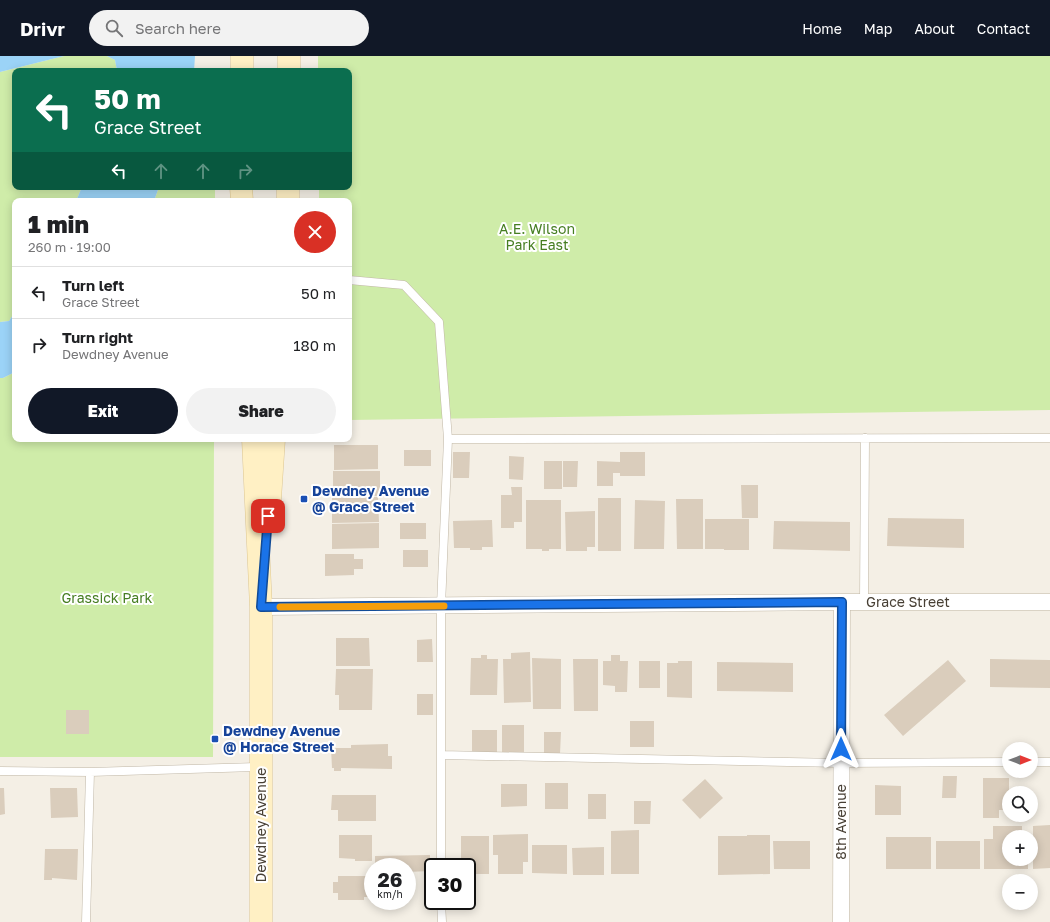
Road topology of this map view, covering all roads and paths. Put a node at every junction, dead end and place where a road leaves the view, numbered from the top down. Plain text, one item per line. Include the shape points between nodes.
1 (242, 56) edge
2 (289, 56) edge
3 (242, 68) edge
4 (289, 68) edge
5 (352, 280) edge
6 (865, 438) junction
7 (1050, 438) edge
8 (448, 439) junction
9 (253, 442) edge
10 (274, 442) edge
11 (842, 602) junction
12 (864, 602) junction
13 (1050, 602) edge
14 (441, 606) junction
15 (261, 607) junction
16 (441, 755) junction
17 (1002, 762) edge
18 (1038, 762) edge
19 (1050, 762) edge
20 (841, 763) junction
21 (261, 767) junction
22 (0, 771) edge
23 (90, 772) junction
24 (441, 858) edge
25 (441, 910) edge
26 (86, 922) edge
27 (261, 922) edge
28 (442, 922) edge
29 (841, 922) edge

1 - 3 main road
2 - 4 main road
5 - 8 lane via 404,285 439,322
6 - 7 lane
6 - 8 lane
6 - 12 lane
8 - 14 lane
9 - 15 main road, Dewdney Avenue
10 - 15 main road, Dewdney Avenue
11 - 12 street, Grace Street
11 - 14 street, Grace Street
11 - 20 street, 8th Avenue
12 - 13 street, Grace Street
14 - 15 street, Grace Street
14 - 16 lane
15 - 21 main road, Dewdney Avenue
16 - 20 lane
16 - 24 lane
17 - 20 lane
18 - 19 lane
20 - 29 street, 8th Avenue
21 - 23 lane
21 - 27 main road, Dewdney Avenue
22 - 23 lane
23 - 26 lane
25 - 28 lane

